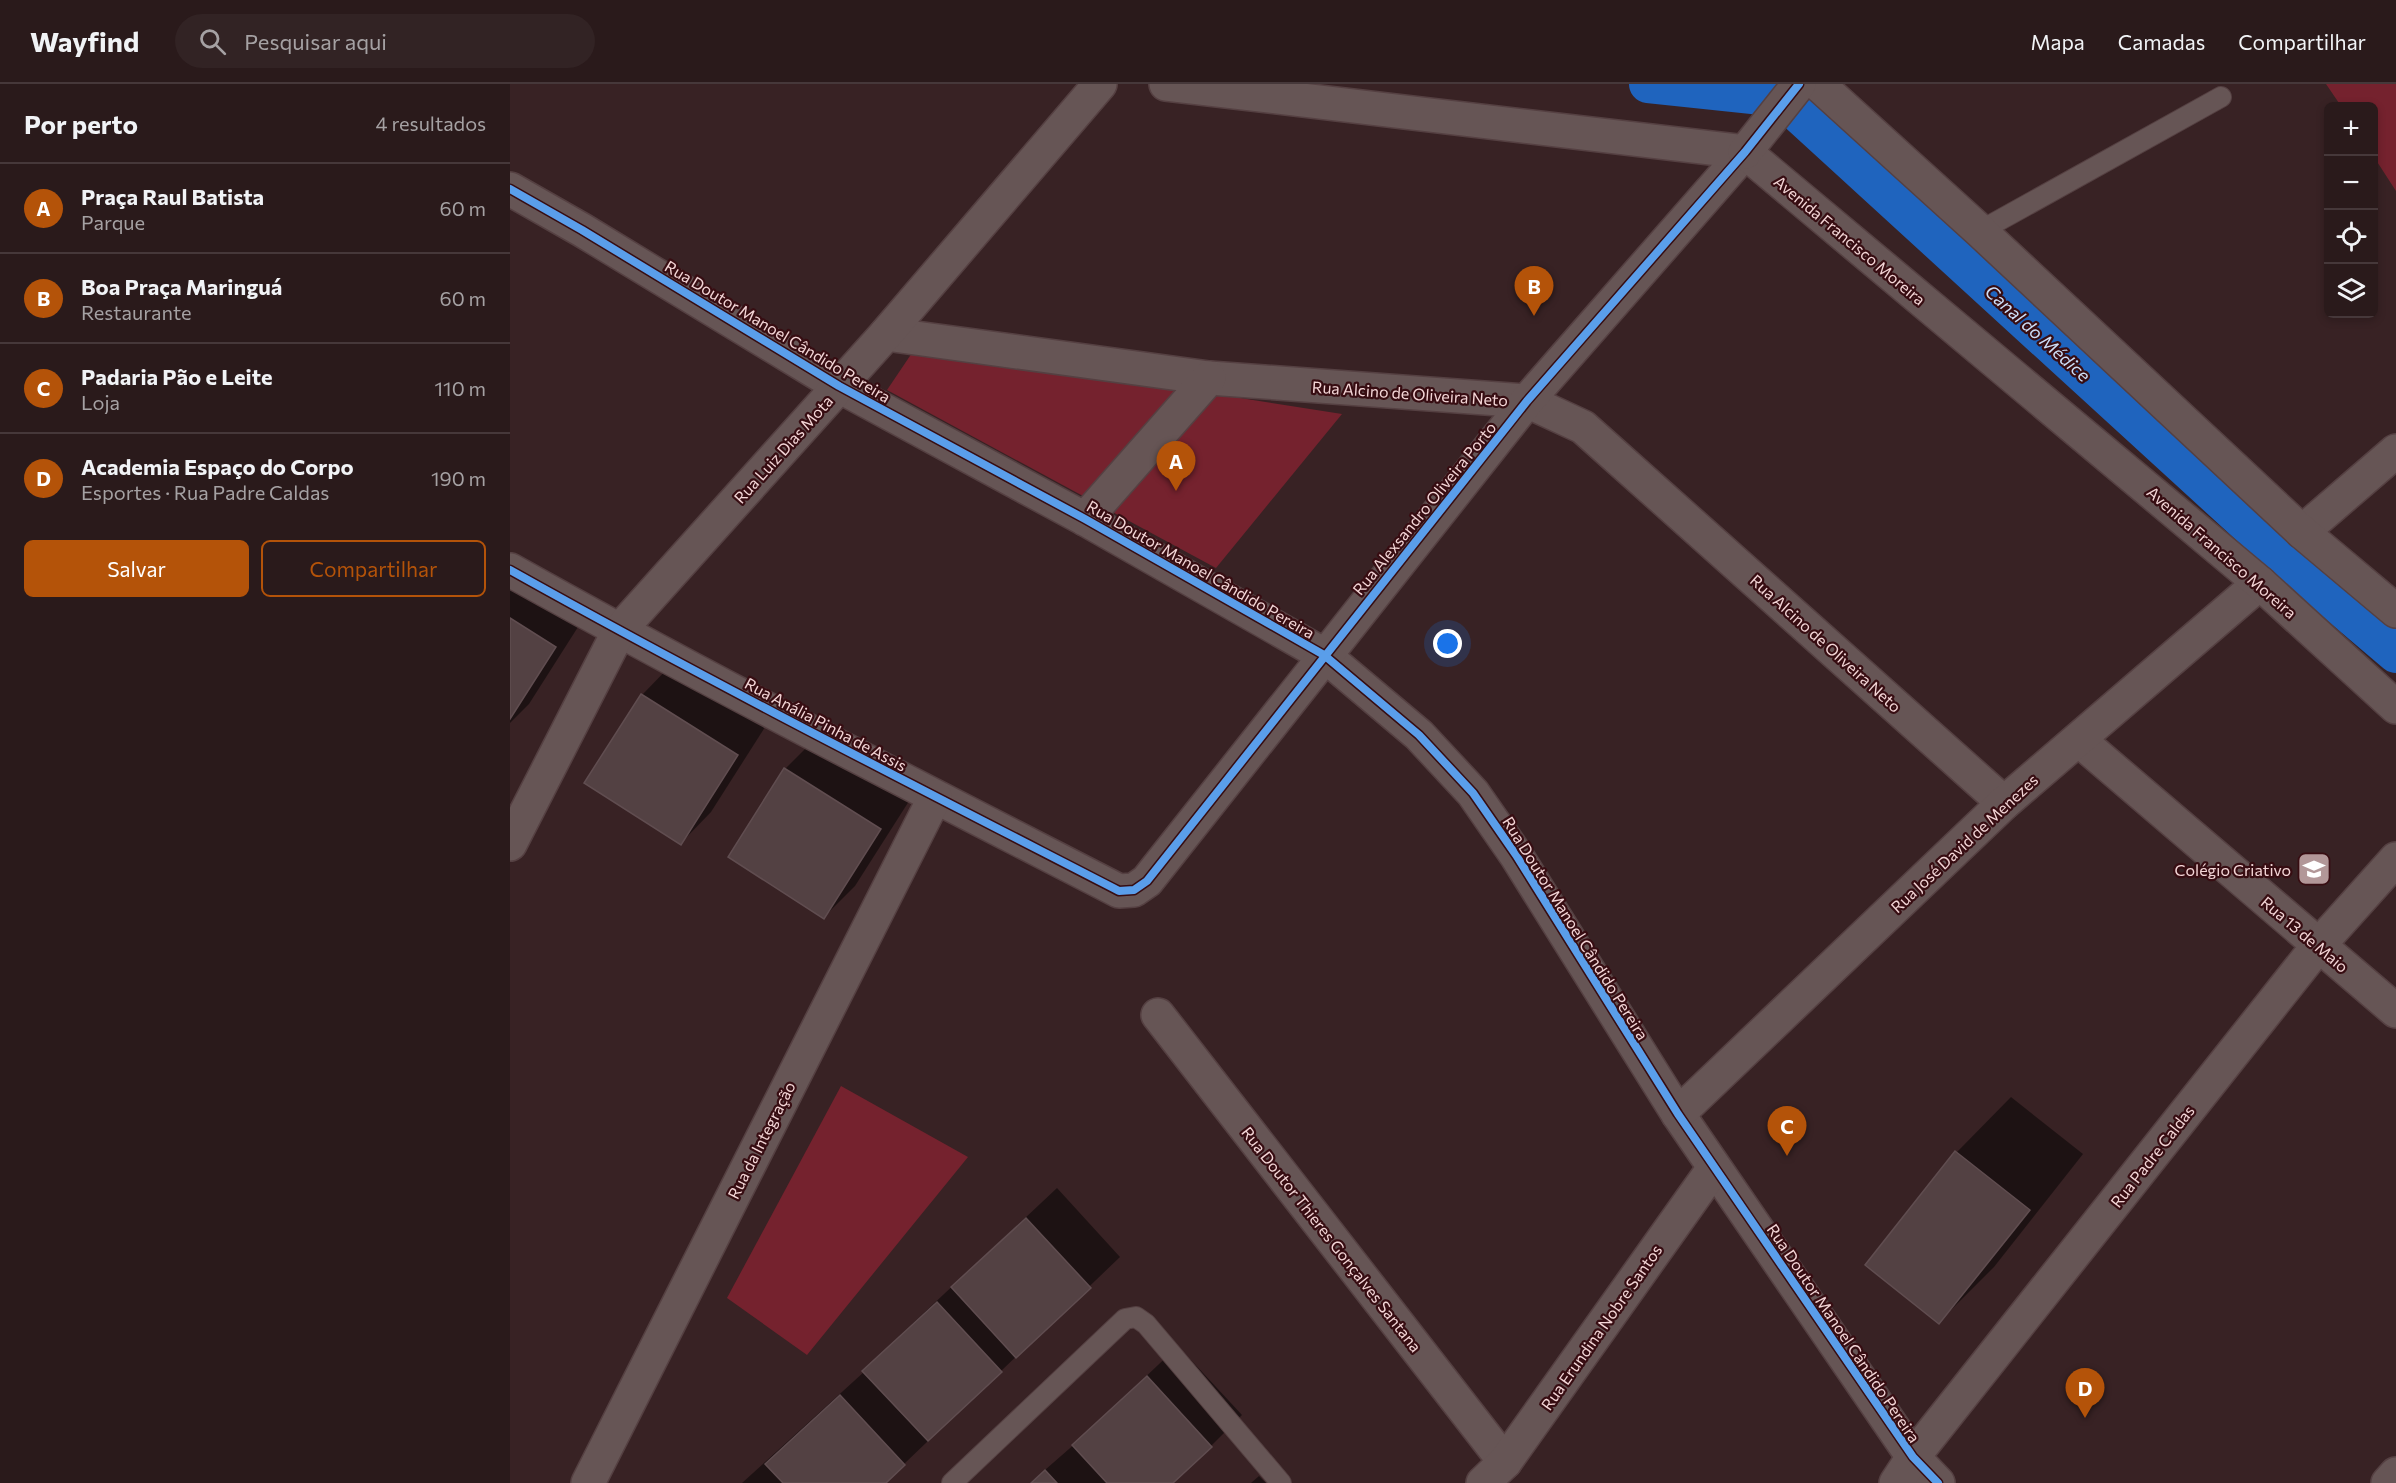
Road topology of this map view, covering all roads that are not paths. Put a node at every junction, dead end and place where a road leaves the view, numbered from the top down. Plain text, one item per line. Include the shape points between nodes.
1 (1100, 84) edge
2 (1166, 84) edge
3 (1799, 84) edge
4 (1818, 84) edge
5 (2221, 97) dead end
6 (1748, 148) junction
7 (510, 189) edge
8 (1980, 231) junction
9 (886, 334) junction
10 (1209, 378) junction
11 (839, 386) junction
12 (1527, 401) junction
13 (2396, 451) edge
14 (1085, 519) junction
15 (2302, 532) junction
16 (510, 570) edge
17 (2260, 583) junction
18 (2396, 611) edge
19 (619, 631) junction
20 (1324, 655) junction
21 (2396, 707) edge
22 (2079, 740) junction
23 (935, 797) junction
24 (2004, 803) junction
25 (510, 844) edge
26 (2396, 859) edge
27 (1134, 890) joint
28 (2318, 946) junction
29 (2396, 1011) edge
30 (1158, 1015) dead end
31 (1678, 1114) junction
32 (1714, 1168) junction
33 (1904, 1470) edge
34 (1494, 1473) edge
35 (2396, 1474) edge
36 (588, 1483) edge
37 (952, 1483) edge
38 (1281, 1483) edge
39 (1938, 1483) edge
40 (2388, 1483) edge

1 - 9 street, Rua Luiz Dias Mota
2 - 6 street
3 - 6 street, Rua Alexsandro Oliveira Porto
4 - 8 street
5 - 8 lane
6 - 12 street, Rua Alexsandro Oliveira Porto
6 - 17 street, Avenida Francisco Moreira
7 - 11 street, Rua Doutor Manoel Cândido Pereira
8 - 15 street
9 - 10 street, Rua Alcino de Oliveira Neto
9 - 11 street, Rua Luiz Dias Mota
10 - 12 street, Rua Alcino de Oliveira Neto
10 - 14 street
11 - 14 street, Rua Doutor Manoel Cândido Pereira
11 - 19 street, Rua Luiz Dias Mota
12 - 20 street, Rua Alexsandro Oliveira Porto
12 - 24 street, Rua Alcino de Oliveira Neto via 1583,428
13 - 15 street
14 - 20 street, Rua Doutor Manoel Cândido Pereira
15 - 18 street
16 - 19 street, Rua Anália Pinha de Assis
17 - 21 street, Avenida Francisco Moreira
17 - 22 street, Rua José David de Menezes
19 - 23 street, Rua Anália Pinha de Assis
19 - 25 street, Rua Luiz Dias Mota
20 - 27 street, Rua Alexsandro Oliveira Porto via 1147,881
20 - 31 street, Rua Doutor Manoel Cândido Pereira via 1419,735 1473,793
22 - 24 street, Rua José David de Menezes
22 - 28 street, Rua 13 de Maio
23 - 27 street, Rua Anália Pinha de Assis via 1119,891
23 - 36 street, Rua da Integração
24 - 31 street, Rua José David de Menezes
26 - 28 street, Rua Padre Caldas
28 - 29 street, Rua 13 de Maio
28 - 33 street, Rua Padre Caldas
30 - 34 street, Rua Doutor Thieres Gonçalves Santana
31 - 32 street, Rua Doutor Manoel Cândido Pereira
32 - 33 street, Rua Doutor Manoel Cândido Pereira
32 - 34 street, Rua Erundina Nobre Santos
33 - 39 street, Rua Doutor Manoel Cândido Pereira
35 - 40 street
37 - 38 lane via 1125,1319 1136,1317 1146,1323

